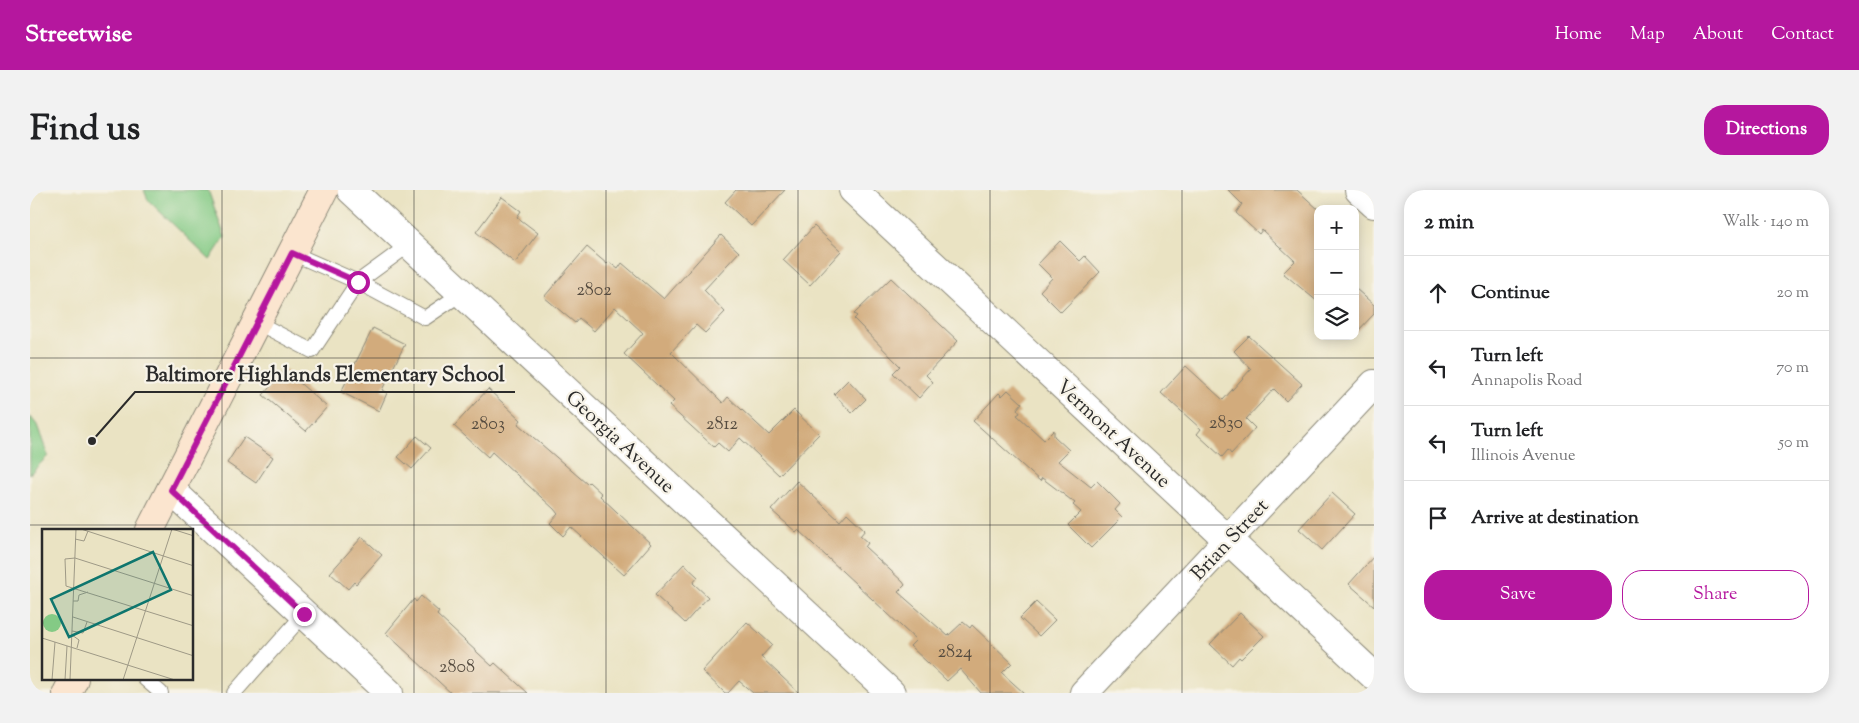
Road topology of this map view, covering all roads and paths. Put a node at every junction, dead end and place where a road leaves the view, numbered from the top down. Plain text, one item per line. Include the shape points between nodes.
1 (324, 190) edge
2 (351, 190) edge
3 (853, 190) edge
4 (1359, 190) edge
5 (1374, 204) edge
6 (410, 244) junction
7 (292, 253) junction
8 (358, 282) junction
9 (462, 293) junction
10 (256, 322) junction
11 (1374, 384) edge
12 (171, 490) junction
13 (151, 529) edge
14 (1228, 540) junction
15 (304, 614) junction
16 (1374, 676) edge
17 (147, 680) edge
18 (161, 693) edge
19 (234, 693) edge
20 (389, 693) edge
21 (891, 693) edge
22 (1084, 693) edge

1 - 7 main road
2 - 6 street, Georgia Avenue
3 - 14 street, Vermont Avenue
4 - 5 street
6 - 8 lane
6 - 9 street, Georgia Avenue
7 - 8 lane
7 - 10 main road
8 - 9 lane via 425,318
8 - 10 lane via 312,351
9 - 21 street, Georgia Avenue
10 - 12 main road
11 - 14 street, Brian Street
12 - 13 main road
12 - 15 street
14 - 16 street, Vermont Avenue
14 - 22 street, Brian Street
15 - 19 lane
15 - 20 street
17 - 18 lane

